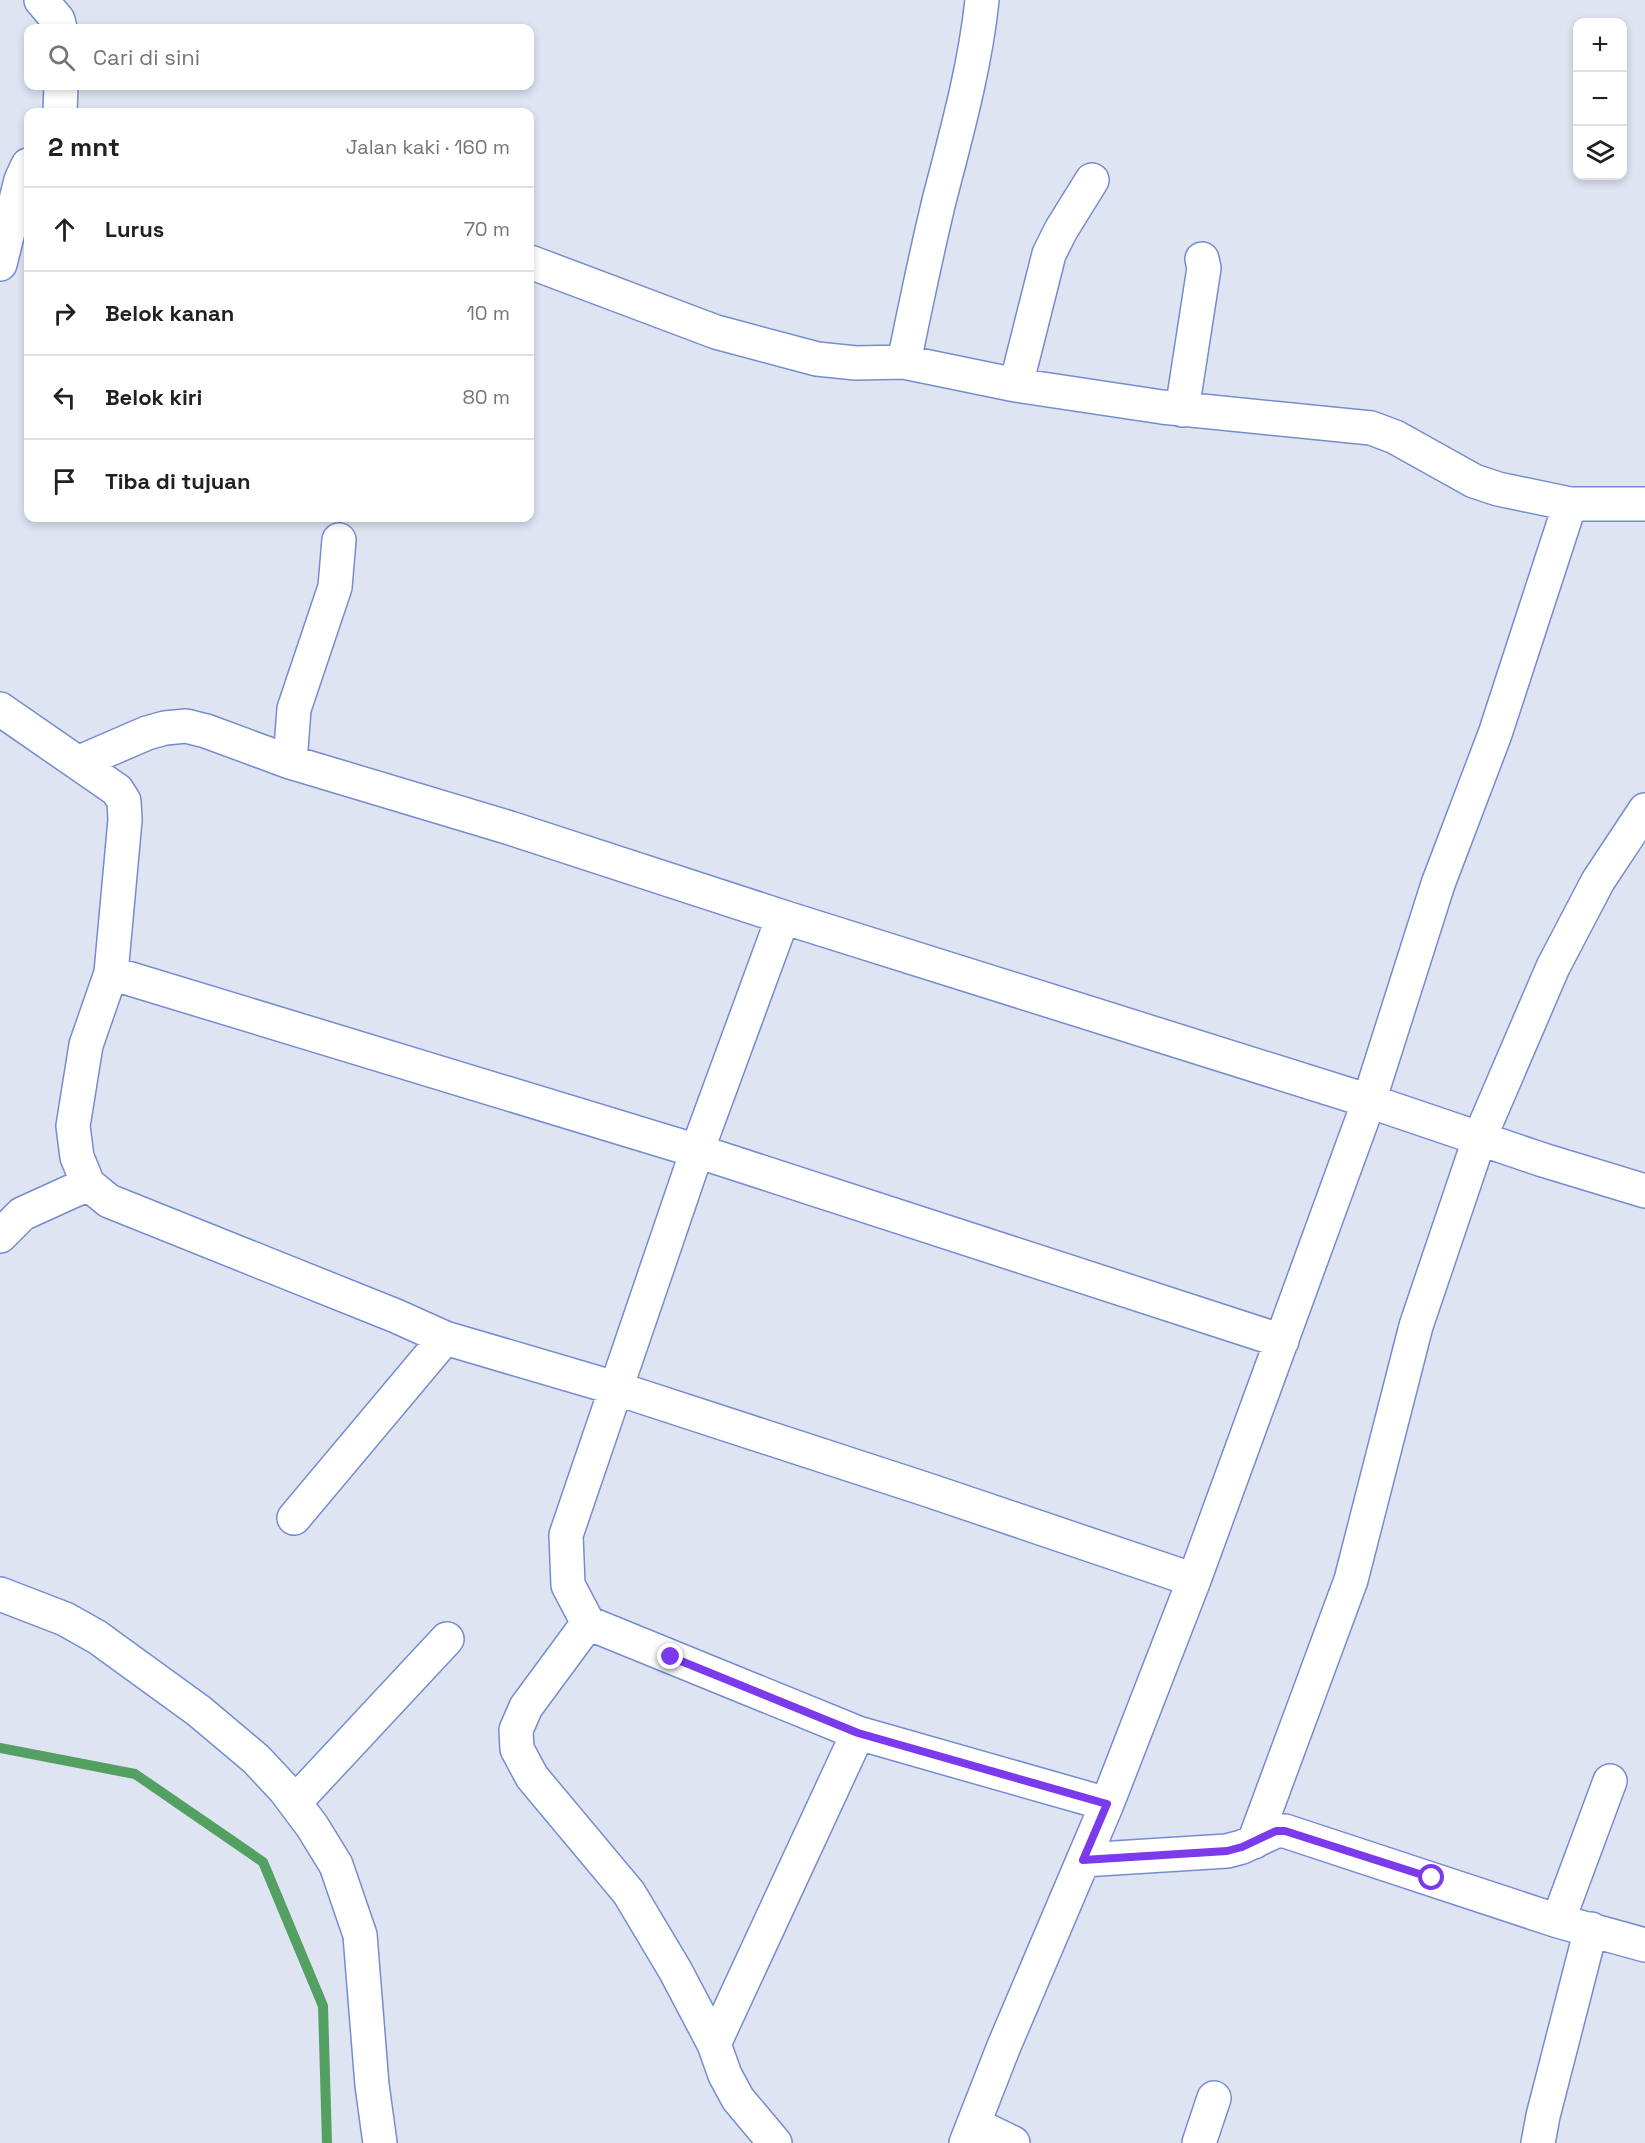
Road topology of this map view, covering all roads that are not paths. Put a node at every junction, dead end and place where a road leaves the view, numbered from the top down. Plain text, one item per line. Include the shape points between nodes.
1 (41, 0) edge
2 (982, 0) edge
3 (59, 24) edge
4 (62, 90) edge
5 (60, 108) edge
6 (24, 174) edge
7 (1092, 180) dead end
8 (1202, 259) dead end
9 (0, 264) edge
10 (534, 264) edge
11 (904, 362) junction
12 (1016, 385) junction
13 (1182, 410) junction
14 (1570, 504) junction
15 (1645, 504) edge
16 (339, 540) dead end
17 (0, 709) edge
18 (80, 762) junction
19 (290, 762) junction
20 (1645, 810) edge
21 (783, 916) junction
22 (111, 973) junction
23 (1369, 1101) junction
24 (1480, 1137) junction
25 (697, 1151) junction
26 (88, 1184) junction
27 (1645, 1191) edge
28 (0, 1236) edge
29 (445, 1338) junction
30 (1282, 1341) junction
31 (615, 1388) junction
32 (294, 1518) dead end
33 (1194, 1580) junction
34 (0, 1594) edge
35 (588, 1623) junction
36 (447, 1639) dead end
37 (858, 1733) junction
38 (1610, 1780) dead end
39 (294, 1802) junction
40 (1107, 1804) junction
41 (1254, 1842) junction
42 (1083, 1860) junction
43 (1558, 1921) junction
44 (1591, 1929) junction
45 (1645, 1945) edge
46 (714, 2044) junction
47 (1214, 2098) dead end
48 (970, 2133) edge
49 (380, 2143) edge
50 (775, 2143) edge
51 (1013, 2143) edge
52 (1199, 2143) edge
53 (1538, 2143) edge

1 - 3 street
2 - 11 street via 979,35
4 - 5 street
6 - 9 street
7 - 12 street via 1049,254
8 - 13 street via 1204,268
10 - 11 street via 716,332 787,352 856,363
11 - 12 street
12 - 13 street
13 - 14 street via 1371,428 1474,481
14 - 15 street
14 - 23 street via 1495,734 1438,884
16 - 19 street via 335,587 294,709
17 - 18 street
18 - 19 street via 147,733 186,726 230,738
18 - 22 street via 117,790 123,801 125,820
19 - 21 street via 467,814
20 - 24 street via 1598,880 1553,967
21 - 23 street
21 - 25 street
22 - 25 street
22 - 26 street via 86,1045 73,1126 77,1157
23 - 24 street
23 - 30 street
24 - 27 street
24 - 41 street via 1416,1326 1351,1580
25 - 30 street
25 - 31 street
26 - 28 street via 22,1214
26 - 29 street via 109,1201
29 - 31 street
29 - 32 street
30 - 33 street
31 - 33 street
31 - 35 street via 566,1535 568,1585
33 - 40 street
34 - 39 street via 65,1619 97,1637 199,1711 256,1759
35 - 37 street
35 - 46 street via 526,1707 516,1730 517,1749 532,1777 629,1893
36 - 39 street
37 - 40 street
37 - 46 street
38 - 43 street
39 - 49 street via 336,1865 360,1935
40 - 42 street
41 - 42 street via 1227,1851
41 - 43 street via 1276,1831 1285,1831
42 - 48 street
43 - 44 street
44 - 45 street
44 - 53 street
46 - 50 street via 738,2099
47 - 52 street
48 - 51 street

